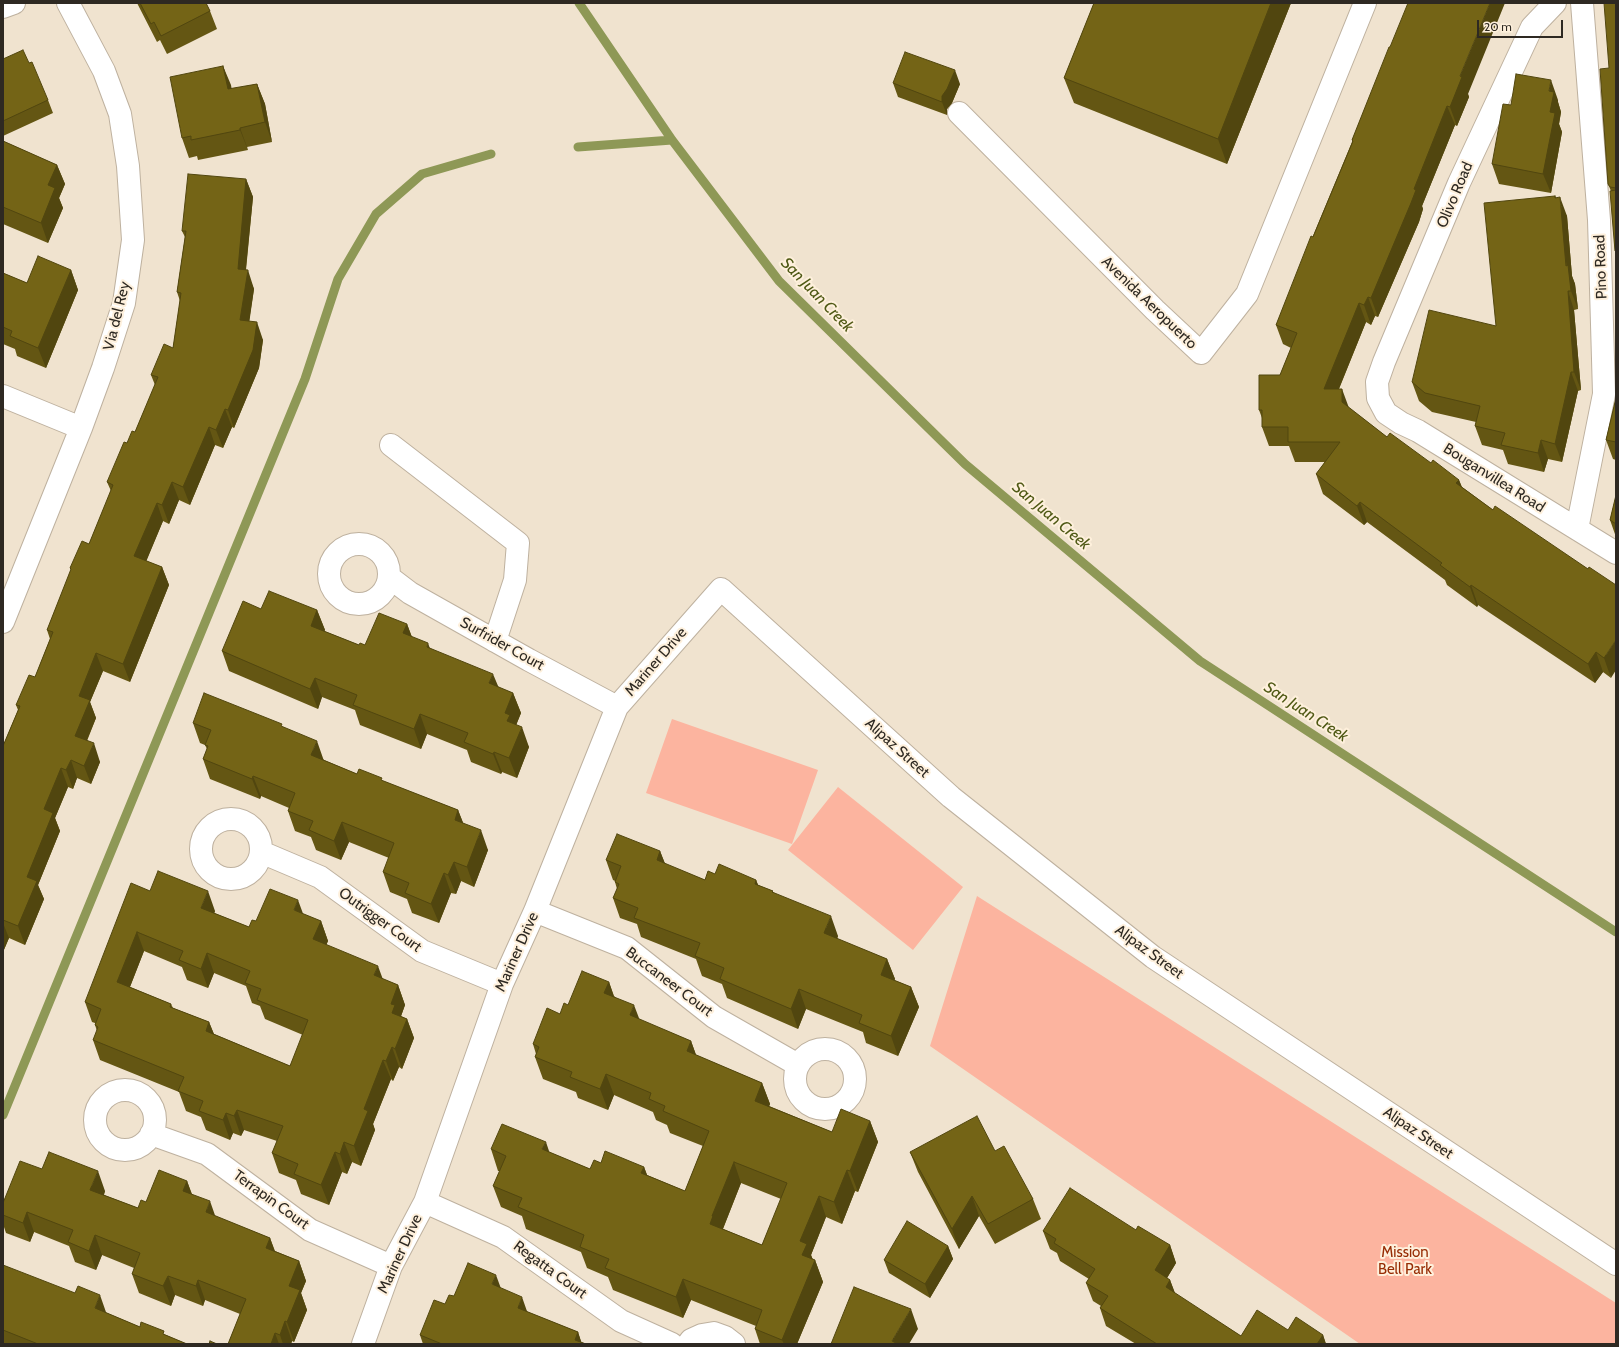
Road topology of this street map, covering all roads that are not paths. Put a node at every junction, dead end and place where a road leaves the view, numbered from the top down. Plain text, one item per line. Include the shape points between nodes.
1 (14, 3) edge
2 (68, 3) edge
3 (1365, 3) edge
4 (1555, 3) edge
5 (1582, 3) edge
6 (3, 7) edge
7 (959, 113) dead end
8 (3, 396) edge
9 (1378, 398) joint
10 (82, 428) junction
11 (391, 445) dead end
12 (1576, 529) junction
13 (1616, 553) edge
14 (389, 577) dead end
15 (721, 589) joint
16 (3, 622) edge
17 (495, 641) junction
18 (617, 707) junction
19 (261, 852) dead end
20 (535, 911) junction
21 (502, 984) junction
22 (798, 1065) dead end
23 (151, 1134) dead end
24 (425, 1202) junction
25 (1616, 1264) edge
26 (391, 1266) junction
27 (363, 1344) edge
28 (672, 1344) edge
29 (688, 1344) edge
30 (734, 1344) edge

1 - 6 street
2 - 10 street, Via del Rey via 104,71 120,114 128,166 133,240 124,303
3 - 7 street, Avenida Aeropuerto via 1247,294 1201,353
4 - 9 street, Olivo Road via 1532,27 1459,183 1384,362 1377,382
5 - 12 street, Pino Road via 1599,220 1604,394
8 - 10 street
9 - 12 street, Bouganvillea Road via 1386,413 1401,423 1418,430
10 - 16 street, Via del Rey
11 - 17 street via 518,543 515,580
12 - 13 street, Bouganvillea Road
14 - 17 street, Surfrider Court via 410,593
15 - 18 street, Mariner Drive
15 - 25 street, Alipaz Street via 951,797 1153,957
17 - 18 street, Surfrider Court
18 - 20 street, Mariner Drive
19 - 21 street, Outrigger Court via 320,877 422,952
20 - 21 street, Mariner Drive
20 - 22 street, Buccaneer Court via 627,948 714,1017
21 - 24 street, Mariner Drive
23 - 26 street, Terrapin Court via 207,1154 310,1230
24 - 26 street, Mariner Drive
24 - 28 street, Regatta Court via 503,1237 620,1321
26 - 27 street, Mariner Drive
29 - 30 street via 702,1335 714,1333

